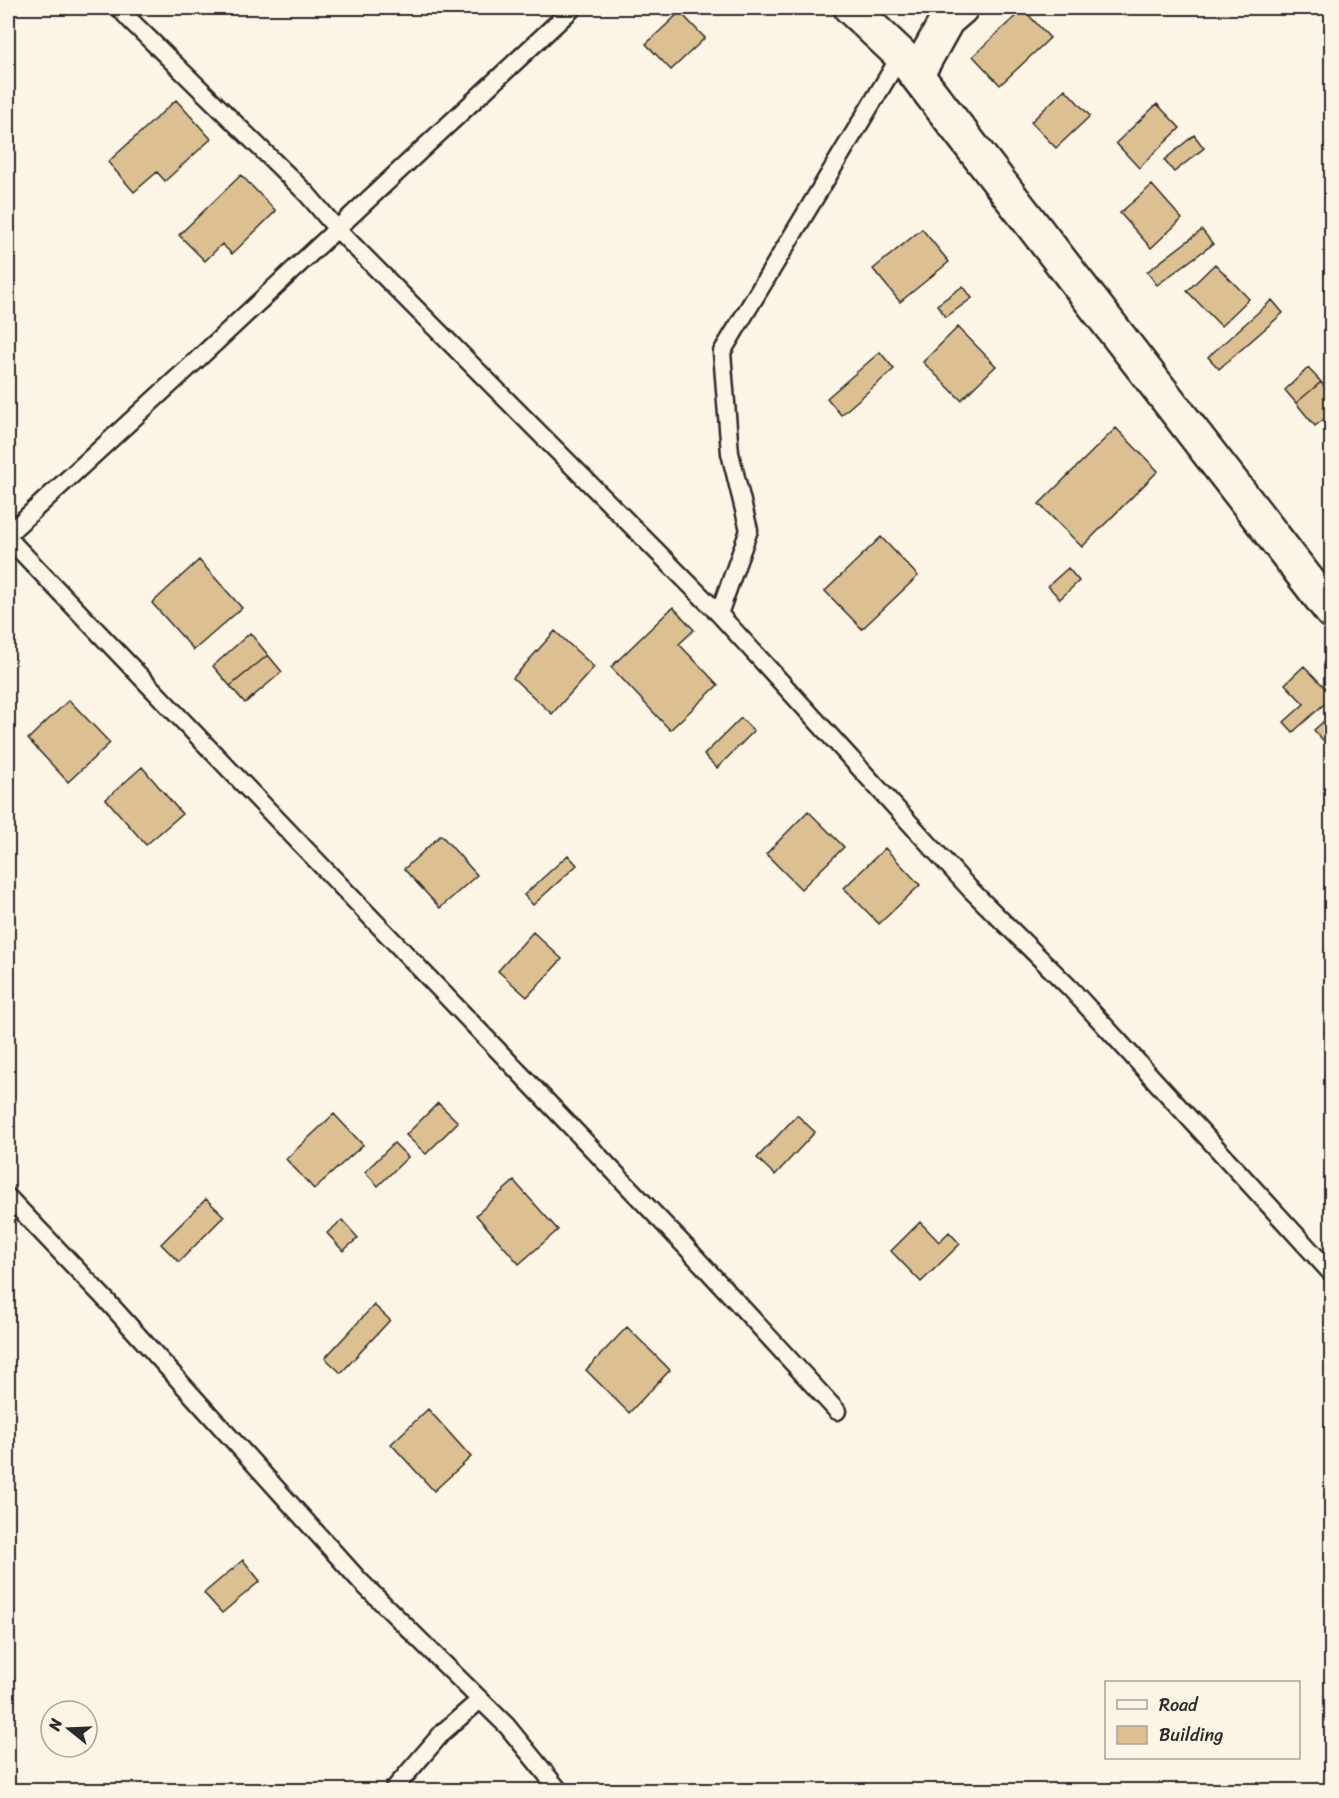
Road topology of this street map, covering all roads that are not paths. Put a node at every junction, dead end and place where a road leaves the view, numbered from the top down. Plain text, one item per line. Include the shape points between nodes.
1 (119, 8) edge
2 (573, 8) edge
3 (851, 8) edge
4 (961, 8) edge
5 (909, 64) junction
6 (336, 228) junction
7 (8, 536) edge
8 (1332, 612) edge
9 (719, 614) junction
10 (8, 1197) edge
11 (1332, 1274) edge
12 (837, 1411) dead end
13 (480, 1700) junction
14 (393, 1791) edge
15 (559, 1791) edge

1 - 6 lane via 307,194
2 - 6 lane
3 - 5 street
4 - 5 street
5 - 8 street
5 - 9 lane via 722,352 730,453 749,530
6 - 7 lane
6 - 9 lane
7 - 12 lane
9 - 11 lane via 970,889 1071,989
10 - 13 lane via 360,1581
13 - 14 lane via 442,1732
13 - 15 lane via 507,1726

